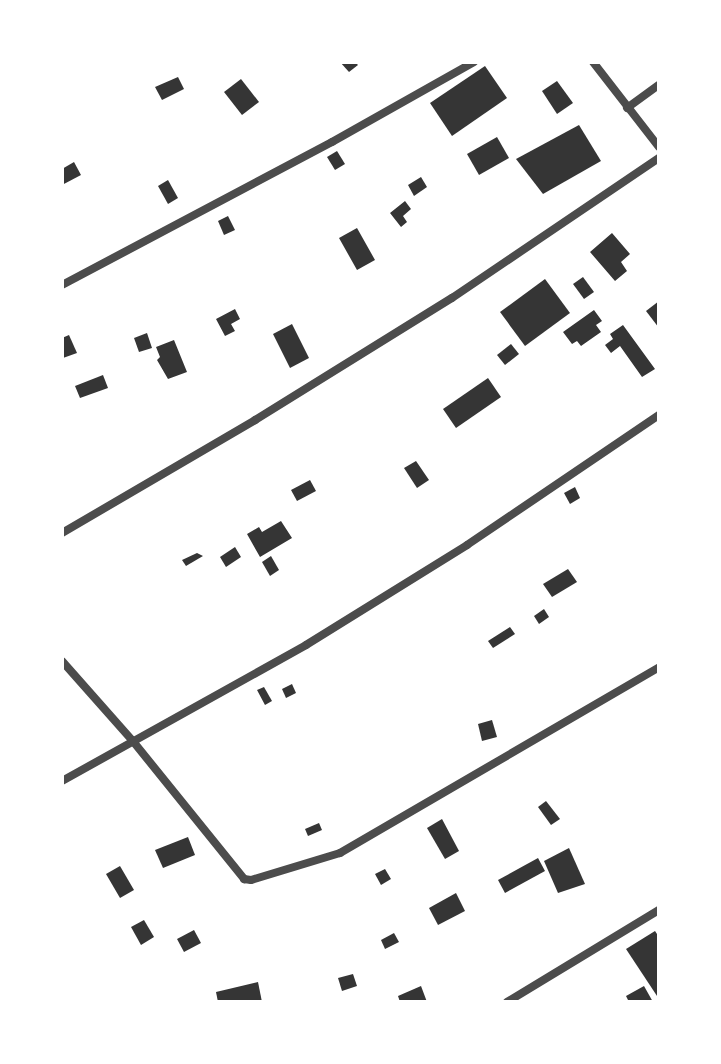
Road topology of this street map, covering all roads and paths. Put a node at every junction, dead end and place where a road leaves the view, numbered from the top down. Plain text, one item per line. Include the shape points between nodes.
1 (474, 62) edge
2 (593, 62) edge
3 (659, 85) edge
4 (627, 108) junction
5 (659, 147) edge
6 (659, 158) edge
7 (62, 285) edge
8 (659, 415) edge
9 (62, 533) edge
10 (62, 661) edge
11 (659, 667) edge
12 (132, 740) junction
13 (62, 781) edge
14 (659, 910) edge
15 (507, 1002) edge

1 - 7 street
2 - 4 street
3 - 4 street
4 - 5 street
6 - 9 street via 452,298
8 - 12 street via 467,545 306,645
10 - 12 street
11 - 12 street via 340,853 258,880 244,879
12 - 13 street
14 - 15 street

